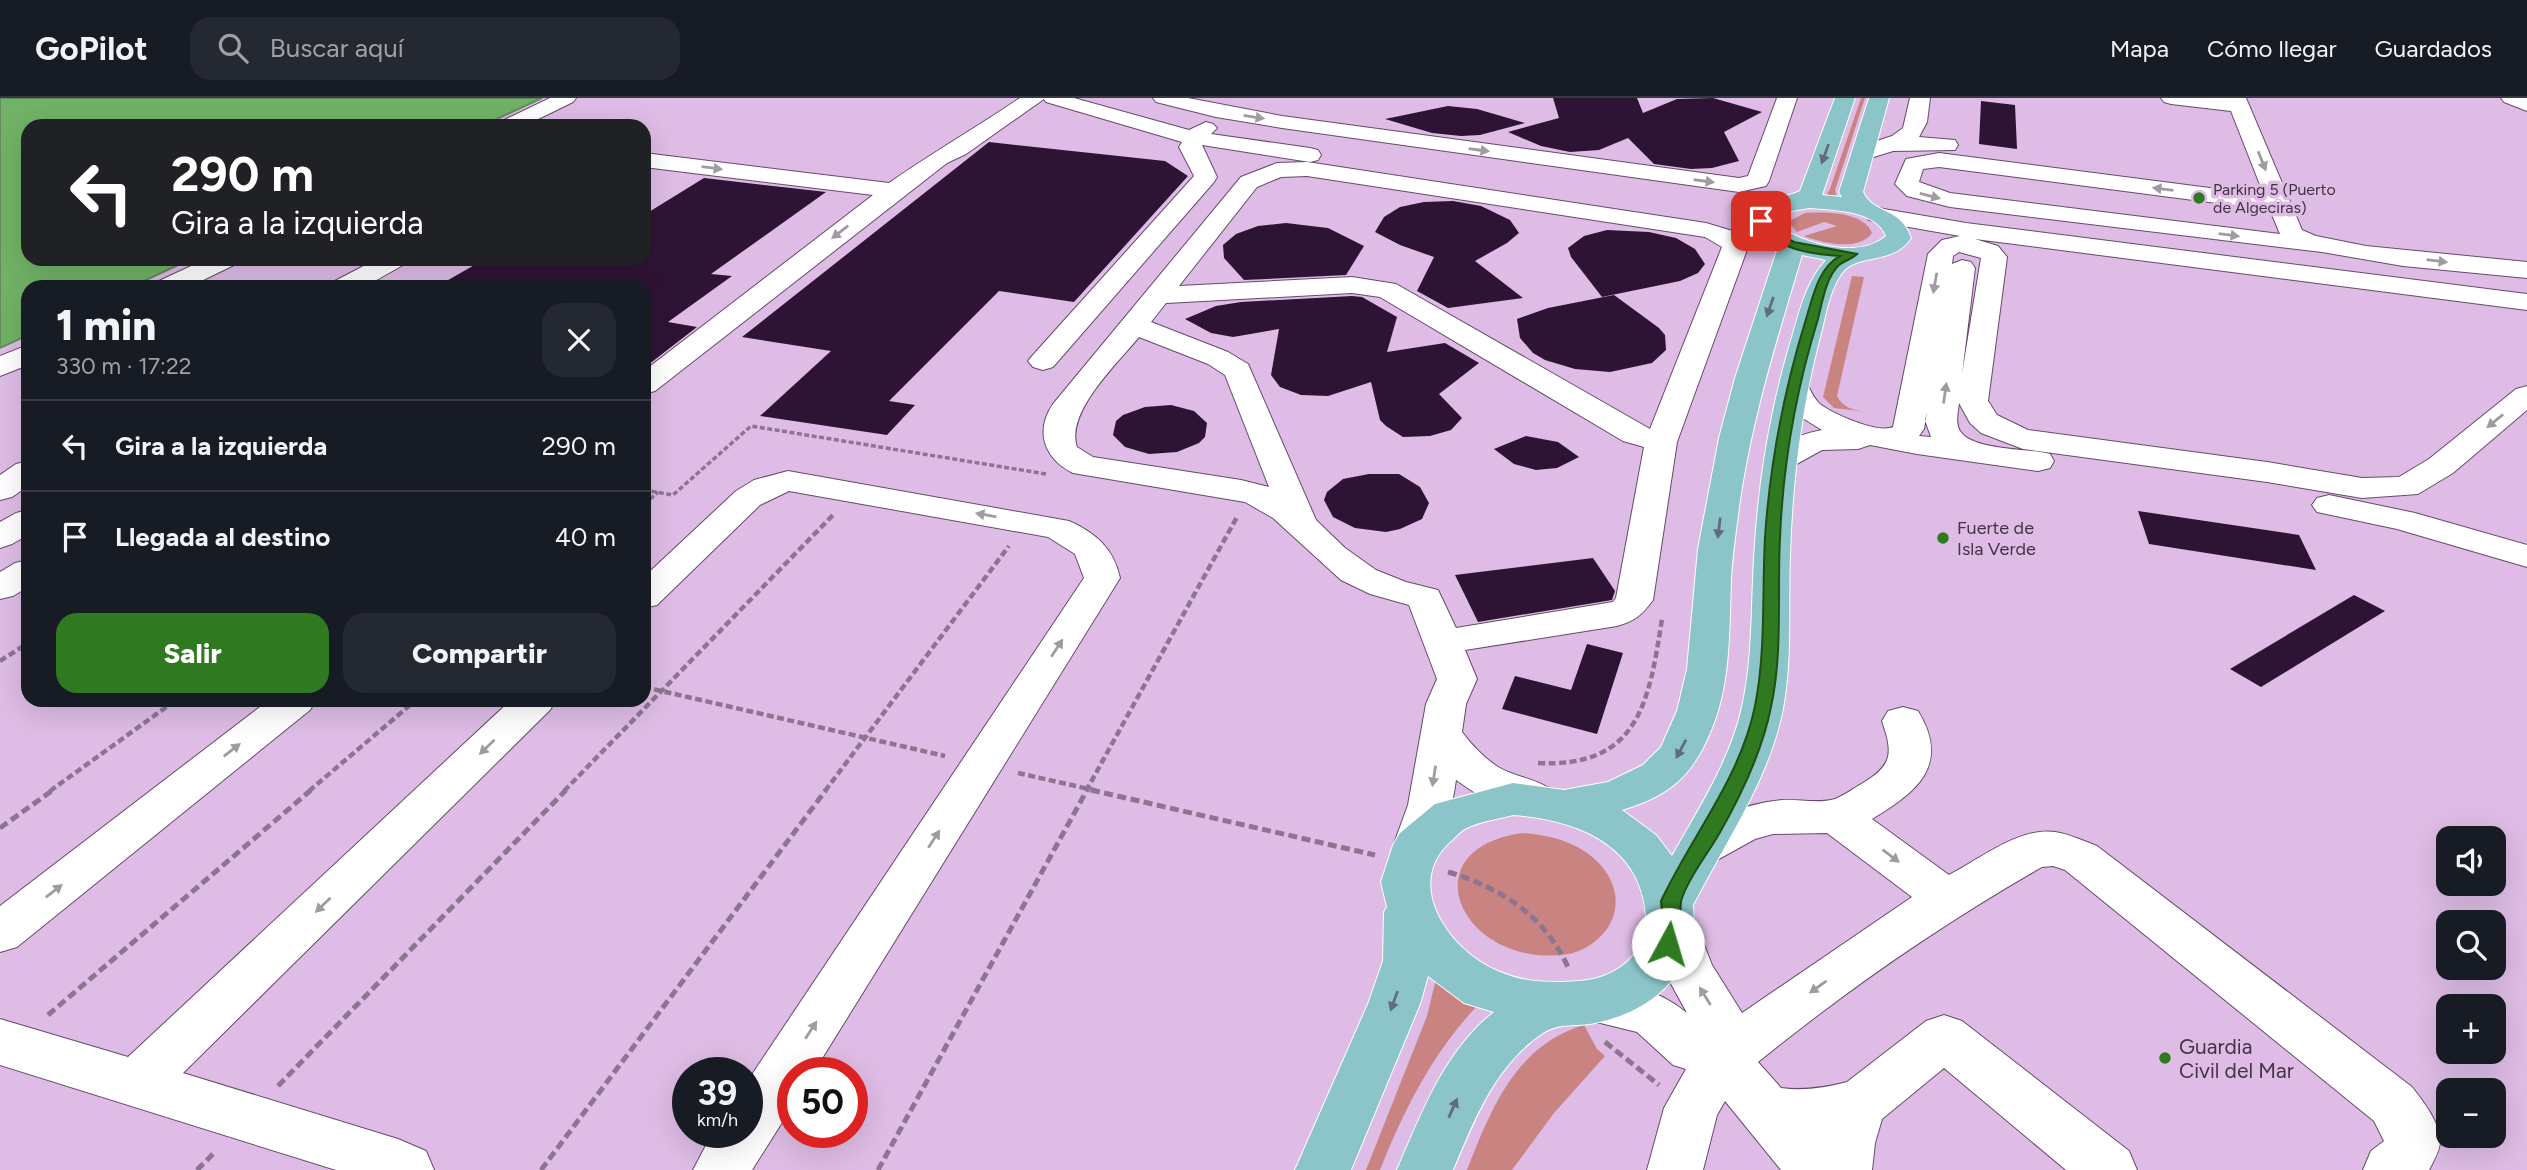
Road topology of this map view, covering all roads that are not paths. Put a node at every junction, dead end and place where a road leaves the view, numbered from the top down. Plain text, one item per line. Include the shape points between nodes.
1 (566, 98) edge
2 (1014, 98) edge
3 (1034, 98) edge
4 (1094, 98) edge
5 (1163, 98) edge
6 (1787, 98) edge
7 (1845, 98) edge
8 (1879, 98) edge
9 (1920, 98) edge
10 (1931, 98) edge
11 (2171, 98) edge
12 (2211, 98) edge
13 (2511, 98) edge
14 (1055, 99) edge
15 (2238, 102) edge
16 (2527, 106) edge
17 (1001, 109) edge
18 (522, 119) edge
19 (1212, 119) edge
20 (1871, 126) junction
21 (1916, 136) junction
22 (1864, 153) junction
23 (651, 161) edge
24 (2194, 175) dead end
25 (894, 191) junction
26 (1694, 202) dead end
27 (2279, 204) junction
28 (1738, 208) dead end
29 (1872, 213) junction
30 (1780, 220) junction
31 (1899, 238) junction
32 (1977, 242) junction
33 (2317, 246) junction
34 (1852, 254) junction
35 (212, 266) edge
36 (383, 266) edge
37 (2527, 270) edge
38 (184, 280) edge
39 (357, 280) edge
40 (1158, 295) junction
41 (2527, 302) edge
42 (2527, 318) edge
43 (1133, 325) junction
44 (21, 357) edge
45 (1043, 361) dead end
46 (0, 367) edge
47 (651, 380) edge
48 (1794, 387) junction
49 (2527, 395) edge
50 (1883, 438) junction
51 (1661, 443) junction
52 (1965, 451) junction
53 (1782, 459) junction
54 (21, 476) edge
55 (0, 490) edge
56 (21, 504) edge
57 (0, 518) edge
58 (21, 524) edge
59 (1301, 524) junction
60 (0, 537) edge
61 (2527, 556) edge
62 (21, 575) edge
63 (0, 588) edge
64 (651, 590) edge
65 (1442, 642) junction
66 (287, 707) edge
67 (529, 707) edge
68 (1444, 719) junction
69 (1903, 721) dead end
70 (1552, 803) junction
71 (1836, 816) junction
72 (1701, 848) junction
73 (1411, 874) junction
74 (1947, 898) junction
75 (1672, 912) junction
76 (0, 933) edge
77 (1574, 1004) junction
78 (6, 1044) edge
79 (1722, 1059) junction
80 (136, 1083) junction
81 (1863, 1102) junction
82 (763, 1104) edge
83 (1765, 1110) junction
84 (734, 1148) edge
85 (406, 1170) edge
86 (720, 1170) edge
87 (1323, 1170) edge
88 (1424, 1170) edge
89 (1675, 1170) edge
90 (1817, 1170) edge
91 (1844, 1170) edge
92 (2109, 1170) edge
93 (2391, 1170) edge

1 - 18 street
2 - 17 street
3 - 17 street
4 - 19 street via 1150,116
5 - 19 street
19 -> 6 street via 1739,186 1758,181
7 -> 30 main road via 1810,195
8 - 20 main road
9 - 21 street
10 - 21 street via 1929,117
11 - 15 street
12 - 15 street
13 - 16 street
14 - 17 street
14 - 19 street via 1135,124
15 -> 27 street
17 - 25 street via 958,149
19 - 26 street
19 - 30 street via 1687,211
19 - 45 street via 1190,147 1206,177
20 - 21 street via 1889,135
20 - 22 main road
21 - 22 street
21 - 24 street
22 - 29 main road via 1851,192 1857,204
23 -> 25 street
25 -> 47 street
27 - 33 street via 2292,234
27 -> 33 street via 1938,160 1913,164 1907,184 1915,191 1950,200
28 - 30 street
29 - 30 main road via 1838,204
29 - 31 main road via 1895,227
29 - 32 street
30 - 34 main road via 1820,251
30 -> 70 main road via 1790,250 1735,431 1701,704 1678,757 1663,771 1619,797 1593,803
31 - 32 street via 1919,230
31 - 34 main road via 1888,248
32 - 41 street
32 - 42 street via 2474,307
49 -> 32 street via 2441,466 2406,487 2362,488 2023,439 1988,425 1973,401 1994,257
32 -> 50 street via 1955,244 1941,254 1908,429 1903,435
52 -> 32 street via 1945,435 1941,420 1964,254
33 -> 37 street
34 - 48 main road via 1834,264 1823,282
35 - 38 street
36 - 39 street
40 - 43 street
40 - 51 street via 1352,285 1387,290 1634,435
40 - 51 street via 1249,182 1277,170 1320,171 1714,232 1729,238 1735,247
43 - 59 street via 1238,370
43 - 59 street via 1064,411 1058,440 1065,455 1085,466 1254,492 1276,502
44 - 46 street
48 - 50 street via 1809,411
48 - 53 main road
50 - 52 street
50 - 53 street via 1811,440
51 - 65 street via 1631,606 1617,614
52 - 61 street via 2339,507 2411,522
53 - 72 main road via 1763,707 1750,754
54 - 55 street
56 - 57 street
58 - 60 street
59 - 65 street via 1345,566 1378,587 1425,598
62 - 63 street
82 -> 64 street via 1102,578 1100,562 1077,536 1057,528 788,481 748,498
65 - 68 street via 1457,679
76 -> 66 street
67 -> 80 street
68 - 70 street via 1460,761 1503,789
68 -> 73 street via 1430,805
69 - 71 street via 1912,743 1910,764 1898,783
70 - 73 main road via 1501,800 1465,808 1428,832
70 - 75 main road via 1614,826 1634,842 1664,880
71 - 72 street via 1767,818 1740,825
71 -> 74 street
72 - 75 main road
73 - 77 main road via 1418,932 1453,971 1505,997
73 -> 87 main road via 1408,961
74 -> 79 street
74 - 93 street via 2033,851 2055,849 2081,858 2393,1104 2409,1127 2412,1150
75 - 77 main road via 1668,944 1642,980 1620,993
79 -> 75 street via 1725,1032 1689,971
77 - 79 street via 1627,1006 1655,1017 1692,1049
88 -> 77 main road via 1458,1096 1485,1053 1511,1026
78 - 80 street
79 - 83 street
79 - 89 street via 1690,1108
80 - 85 street via 378,1157
81 - 83 street via 1818,1116
81 - 91 street via 1846,1141
81 - 92 street via 1944,1037
83 - 90 street
84 - 86 street

